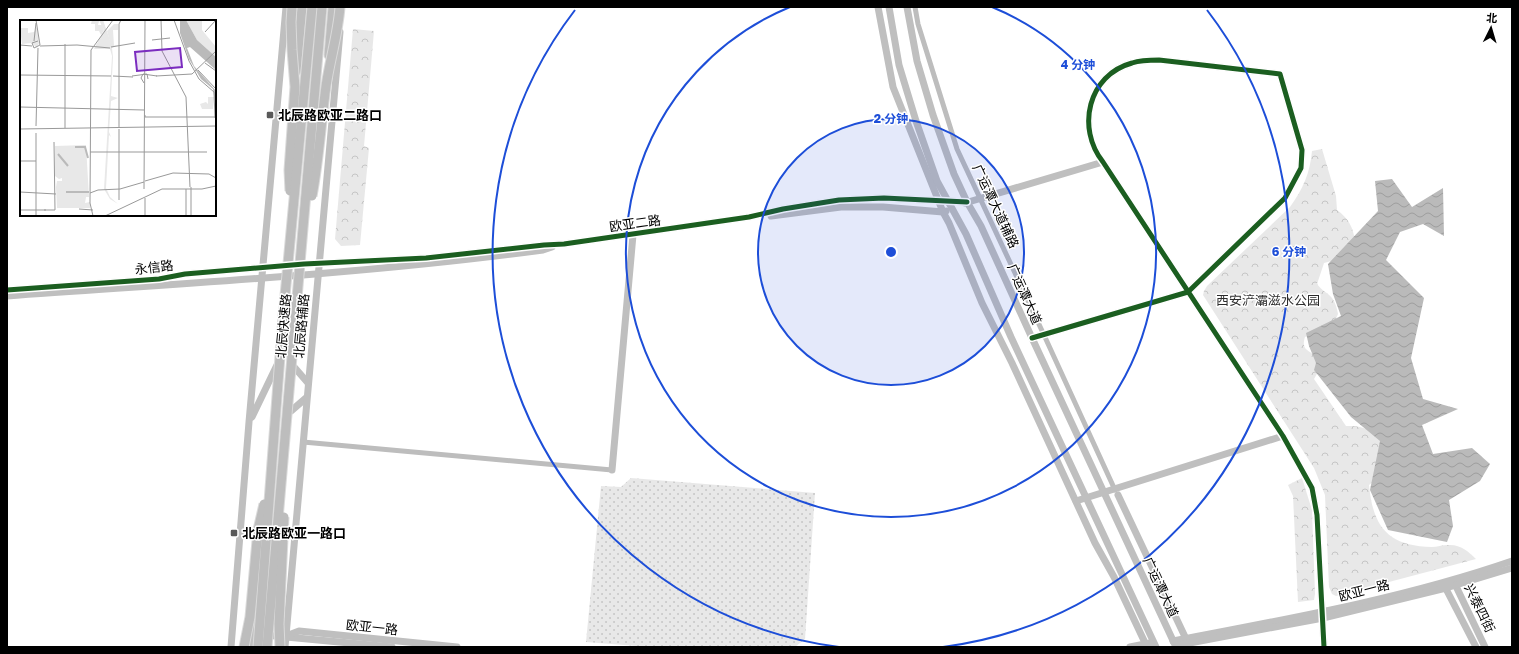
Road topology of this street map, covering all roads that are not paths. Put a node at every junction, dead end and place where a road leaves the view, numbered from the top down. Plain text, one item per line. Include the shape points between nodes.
1 (286, 7) edge
2 (292, 7) edge
3 (302, 7) edge
4 (309, 7) edge
5 (312, 7) edge
6 (322, 7) edge
7 (326, 7) edge
8 (333, 7) edge
9 (342, 7) edge
10 (878, 7) edge
11 (889, 7) edge
12 (907, 7) edge
13 (915, 7) edge
14 (326, 85) junction
15 (295, 87) junction
16 (1103, 162) junction
17 (980, 199) junction
18 (939, 202) junction
19 (967, 202) junction
20 (950, 205) junction
21 (943, 212) junction
22 (749, 217) junction
23 (633, 235) junction
24 (290, 241) junction
25 (302, 244) junction
26 (564, 244) junction
27 (304, 264) junction
28 (319, 264) junction
29 (286, 266) junction
30 (263, 268) junction
31 (318, 274) junction
32 (303, 275) junction
33 (285, 276) junction
34 (263, 278) junction
35 (7, 290) edge
36 (1188, 292) junction
37 (7, 296) edge
38 (1044, 335) junction
39 (1032, 338) junction
40 (1022, 362) junction
41 (277, 364) junction
42 (295, 368) junction
43 (308, 383) junction
44 (1024, 388) junction
45 (306, 398) junction
46 (291, 410) junction
47 (249, 422) junction
48 (1283, 436) junction
49 (303, 442) junction
50 (272, 464) junction
51 (283, 464) junction
52 (612, 470) joint
53 (1104, 492) junction
54 (1116, 492) junction
55 (1086, 497) junction
56 (1076, 501) junction
57 (1512, 561) edge
58 (1512, 568) edge
59 (1454, 583) junction
60 (1444, 585) junction
61 (1323, 615) junction
62 (232, 632) junction
63 (254, 634) junction
64 (272, 636) junction
65 (286, 636) junction
66 (1187, 643) edge
67 (1155, 645) edge
68 (1175, 645) edge
69 (1146, 646) edge
70 (231, 647) edge
71 (244, 647) edge
72 (253, 647) edge
73 (258, 647) edge
74 (267, 647) edge
75 (270, 647) edge
76 (280, 647) edge
77 (285, 647) edge
78 (392, 647) edge
79 (457, 647) edge
80 (1130, 647) edge
81 (1324, 647) edge
82 (1476, 647) edge
83 (1485, 647) edge

1 - 30 main road
2 - 15 highway, bridge via 291,36
3 - 15 highway, bridge
4 - 29 main road
5 - 24 highway, 北辰快速路, bridge
6 - 25 highway, 北辰快速路, bridge
7 - 27 main road
8 - 14 highway, bridge
9 - 14 highway, bridge
9 - 28 main road, 北辰路辅路
10 - 18 main road via 893,87
11 - 20 main road via 899,65 916,121 937,181
12 - 19 main road, 广运潭大道 via 917,61 933,115
13 - 17 street, 广运潭大道辅路 via 957,149
14 - 25 highway, bridge via 318,164
15 - 24 highway, bridge via 290,170
16 - 17 main road, 欧亚二路
16 - 36 main road
16 - 36 main road via 1096,154 1088,129 1090,108 1098,87 1112,72 1121,67 1138,61 1159,60 1280,74 1302,150 1301,168 1284,198
17 - 19 main road, 欧亚二路
17 - 38 street, 广运潭大道辅路
18 - 20 main road, 欧亚二路
18 - 21 main road
18 - 22 main road, 欧亚二路 via 884,198 839,200
19 - 20 main road, 欧亚二路
19 - 39 main road, 广运潭大道 via 981,226
20 - 21 main road, 欧亚二路
20 - 40 main road via 966,234
21 - 22 main road, 欧亚二路 via 883,207 841,207 788,215
21 - 44 main road via 982,303
22 - 23 main road, 欧亚二路
23 - 26 main road, 欧亚二路
23 - 52 main road
24 - 50 highway, 北辰快速路, bridge
25 - 51 highway, 北辰快速路, bridge
26 - 28 main road, 欧亚二路 via 426,258
26 - 31 main road, 欧亚二路 via 543,250 481,258
27 - 28 main road, 欧亚二路
27 - 29 main road, 永信路
27 - 32 main road
28 - 31 main road, 北辰路辅路
29 - 30 main road, 永信路
29 - 33 main road
30 - 34 main road
30 - 35 main road, 永信路
31 - 32 main road, 欧亚二路
31 - 43 main road, 北辰路辅路
32 - 33 main road, 永信路
32 - 42 main road
33 - 34 main road, 永信路
33 - 41 main road
34 - 37 main road, 永信路
34 - 47 main road
36 - 38 main road
36 - 48 main road
38 - 39 main road
38 - 54 street, 广运潭大道辅路
39 - 53 main road, 广运潭大道
40 - 44 main road
40 - 55 main road
41 - 47 main road
41 - 63 main road
42 - 43 main road
42 - 46 main road
43 - 45 main road, 北辰路辅路
44 - 56 main road
45 - 46 main road
45 - 49 main road, 北辰路辅路
46 - 64 main road
47 - 62 main road
48 - 54 main road
48 - 61 main road via 1312,488
49 - 52 street
49 - 65 main road, 北辰路辅路
50 - 71 highway, bridge via 258,530 250,617
50 - 73 highway, 北辰快速路, bridge
51 - 74 highway, 北辰快速路, bridge
51 - 76 highway, bridge via 284,532
53 - 54 main road
53 - 55 main road
53 - 68 main road, 广运潭大道
54 - 66 main road
55 - 56 main road
55 - 67 main road
56 - 69 main road
57 - 59 main road, 欧亚一路
58 - 59 main road, 欧亚一路
59 - 60 main road, 欧亚一路
59 - 83 main road, 兴泰四街
60 - 61 main road, 欧亚一路
60 - 82 main road, 兴泰四街
61 - 66 main road, 欧亚一路
61 - 81 main road
62 - 63 main road, 欧亚一路
62 - 70 main road
63 - 64 main road, 欧亚一路
63 - 72 main road
64 - 65 main road, 欧亚一路
64 - 75 main road
65 - 77 main road, 北辰路辅路
65 - 78 main road, 欧亚一路
65 - 79 main road, 欧亚一路 via 299,632
66 - 68 main road, 欧亚一路
67 - 69 main road
69 - 80 main road

